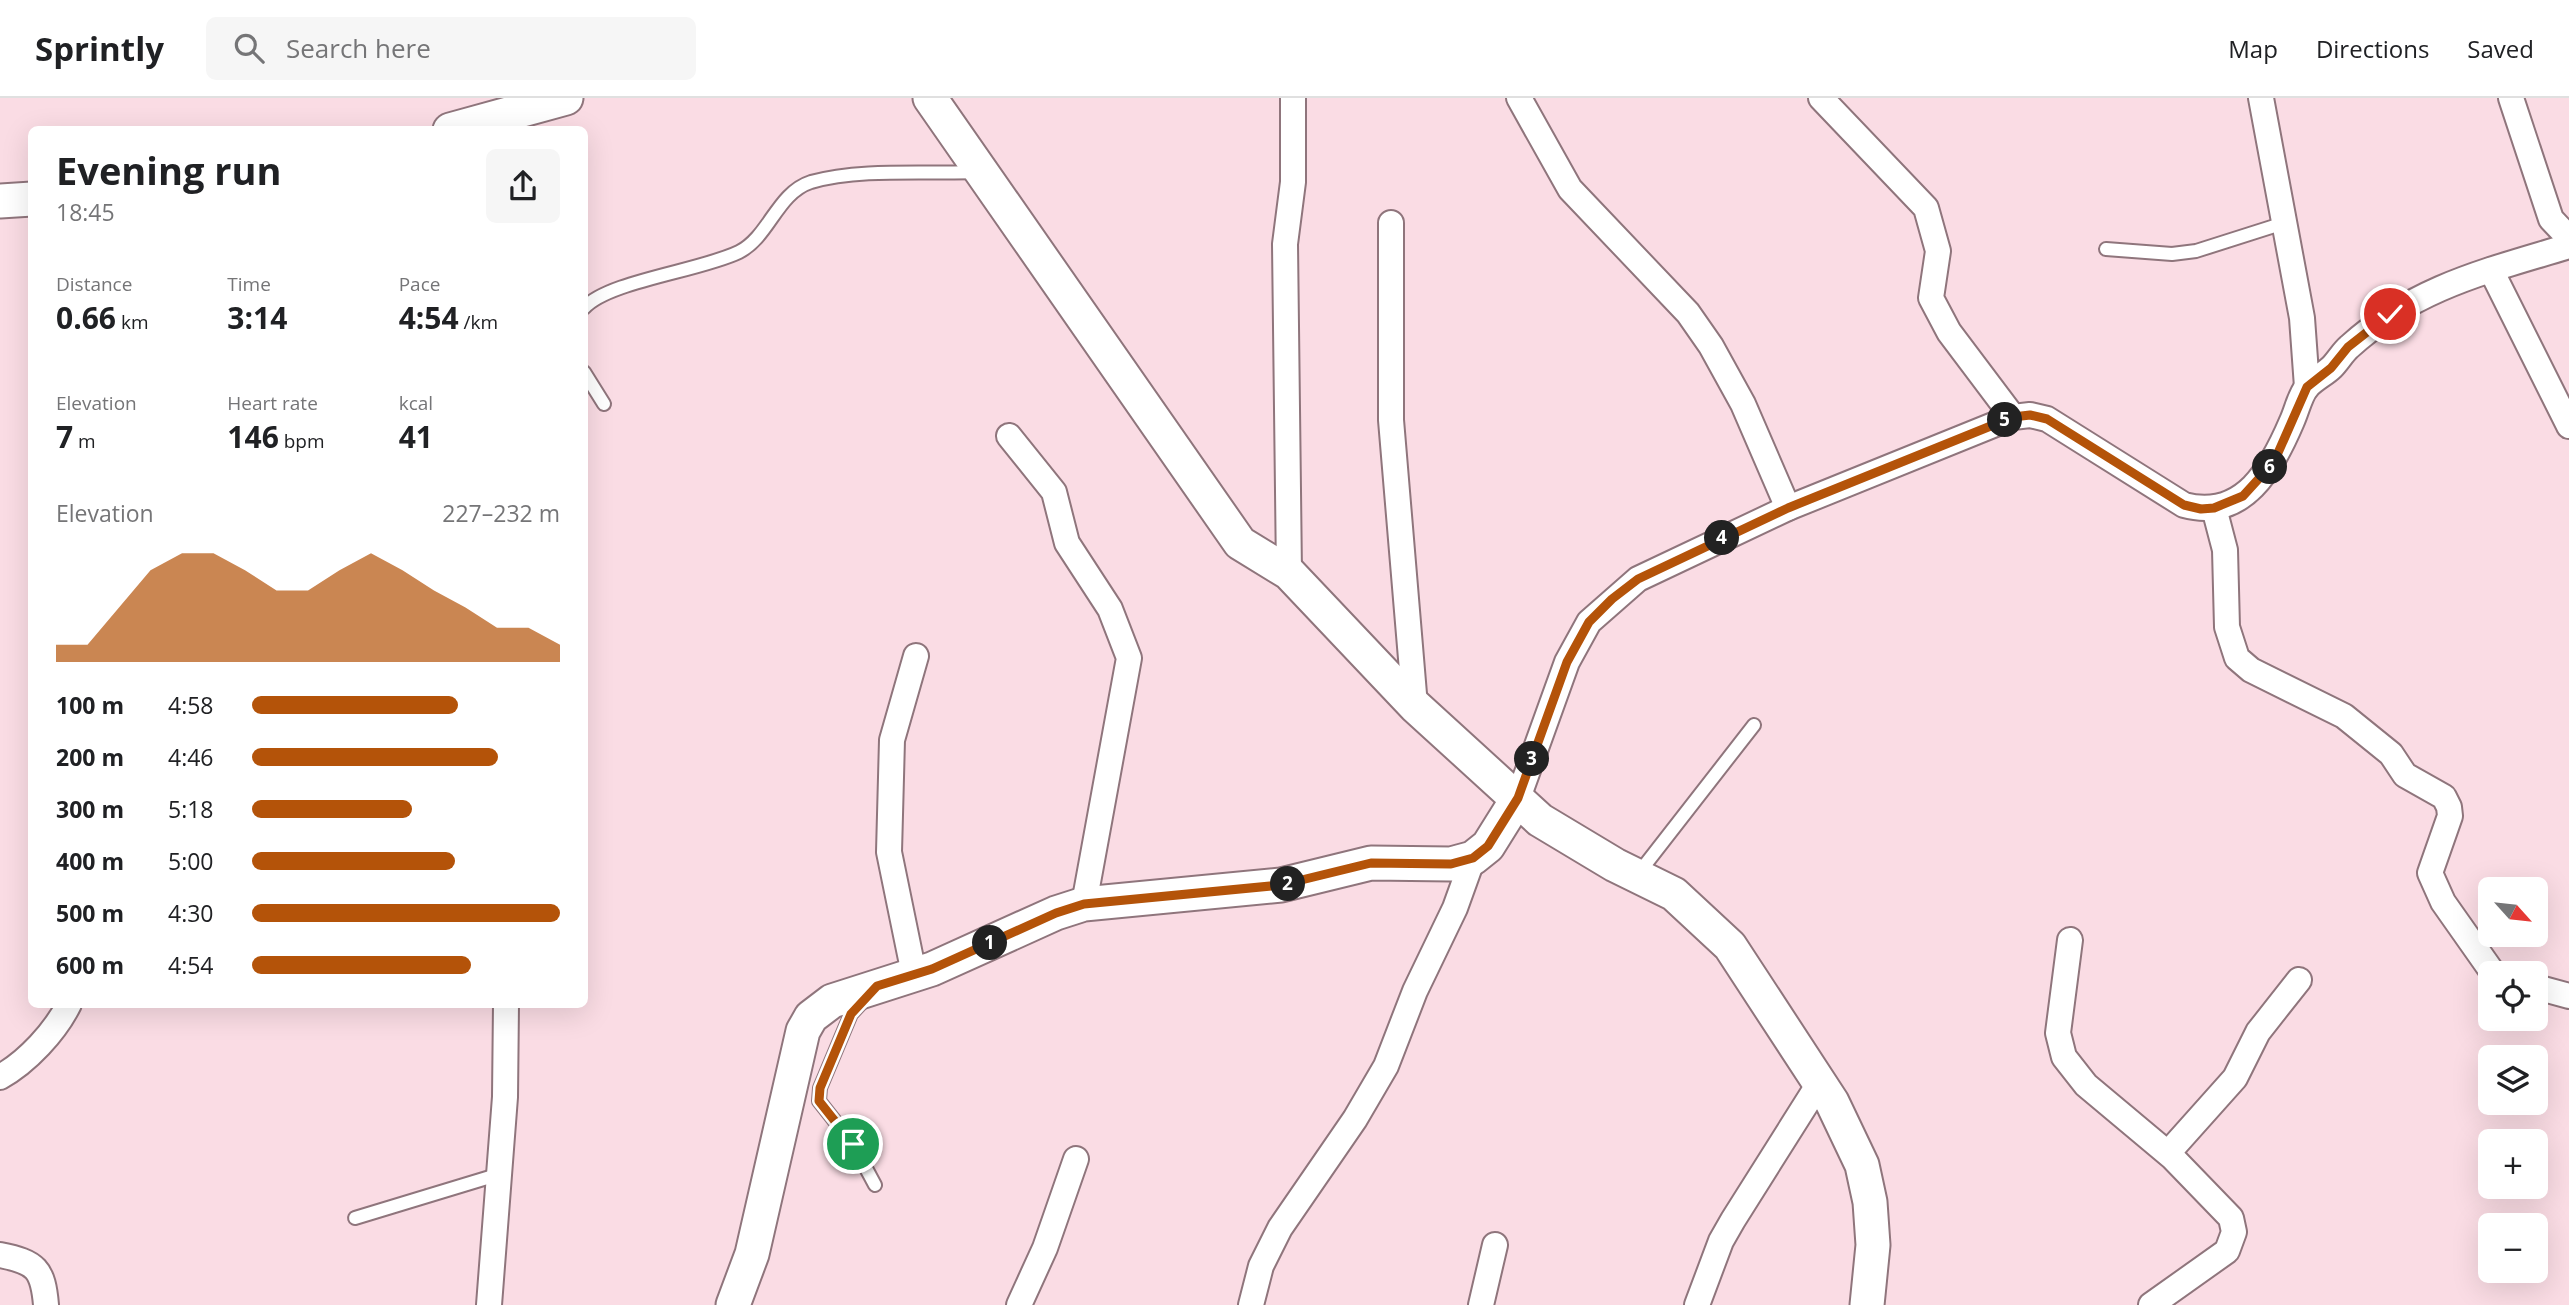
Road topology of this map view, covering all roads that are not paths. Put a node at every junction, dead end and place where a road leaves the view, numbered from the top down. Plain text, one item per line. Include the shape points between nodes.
1 (566, 98) edge
2 (930, 98) edge
3 (1293, 98) edge
4 (1519, 98) edge
5 (1821, 98) edge
6 (2261, 98) edge
7 (2511, 98) edge
8 (464, 126) edge
9 (981, 172) junction
10 (28, 199) edge
11 (0, 201) edge
12 (1391, 223) dead end
13 (2284, 223) junction
14 (2569, 238) edge
15 (2569, 246) edge
16 (2106, 249) dead end
17 (2491, 270) junction
18 (588, 305) edge
19 (588, 378) edge
20 (2307, 387) junction
21 (604, 404) dead end
22 (2013, 417) junction
23 (2569, 426) edge
24 (1009, 436) dead end
25 (1788, 508) junction
26 (2214, 508) junction
27 (1289, 573) junction
28 (916, 656) dead end
29 (1415, 706) junction
30 (1754, 725) dead end
31 (1518, 798) junction
32 (1473, 858) junction
33 (1637, 875) junction
34 (1084, 904) junction
35 (2070, 940) dead end
36 (2485, 961) edge
37 (914, 974) junction
38 (2299, 980) dead end
39 (877, 986) junction
40 (2548, 990) edge
41 (2569, 996) edge
42 (66, 1008) edge
43 (506, 1008) edge
44 (0, 1077) edge
45 (1820, 1082) junction
46 (2168, 1153) junction
47 (1076, 1159) dead end
48 (500, 1174) junction
49 (875, 1185) dead end
50 (355, 1218) dead end
51 (1495, 1245) dead end
52 (0, 1255) edge
53 (46, 1305) edge
54 (489, 1305) edge
55 (733, 1305) edge
56 (1019, 1305) edge
57 (1251, 1305) edge
58 (1481, 1305) edge
59 (1698, 1305) edge
60 (1867, 1305) edge
61 (2151, 1305) edge

1 - 8 street
2 - 9 street
3 - 27 street via 1293,182 1285,244
4 - 25 street via 1570,189 1688,313 1711,346 1743,404
5 - 22 street via 1926,208 1938,251 1931,298 1949,332
6 - 13 street
7 - 14 street via 2551,219
9 - 18 lane via 848,176 807,184 785,200 743,250 714,264 604,293
9 - 27 street via 1240,543
10 - 11 street
12 - 29 street via 1391,420
13 - 16 lane via 2196,251 2172,254
13 - 20 street via 2302,318
15 - 17 street
17 - 20 street via 2431,290 2390,314
17 - 23 street
19 - 21 lane
20 - 26 street via 2274,462 2243,496
22 - 25 street
22 - 26 street via 2047,419 2184,505
24 - 34 street via 1054,492 1067,543 1110,610 1129,658
25 - 31 street via 1638,579 1589,622 1567,662
26 - 36 street via 2225,550 2227,627 2237,658 2251,670 2344,716 2391,754 2405,775 2444,797 2450,816 2432,865 2433,885
27 - 29 street
28 - 37 street via 892,740 889,852
29 - 31 street
30 - 33 lane
31 - 32 street via 1488,846
31 - 33 street via 1540,820
32 - 34 street via 1451,864 1371,863 1281,885
32 - 57 street via 1386,1066 1280,1228 1261,1266
33 - 45 street via 1674,894 1730,946
34 - 37 street
35 - 46 street via 2058,1033 2064,1057 2086,1085
37 - 39 street
38 - 46 street via 2266,1019 2235,1078
39 - 49 lane via 851,1014 820,1088 819,1101 853,1144
39 - 55 street via 832,1001 811,1017 803,1031 752,1254
40 - 41 street
42 - 44 street via 48,1035 15,1069
43 - 48 street
45 - 59 street via 1721,1241
45 - 60 street via 1865,1177 1873,1245
46 - 61 street via 2231,1218 2234,1233 2227,1251
47 - 56 street
48 - 50 lane
48 - 54 street
51 - 58 street
52 - 53 street via 32,1265 41,1273

